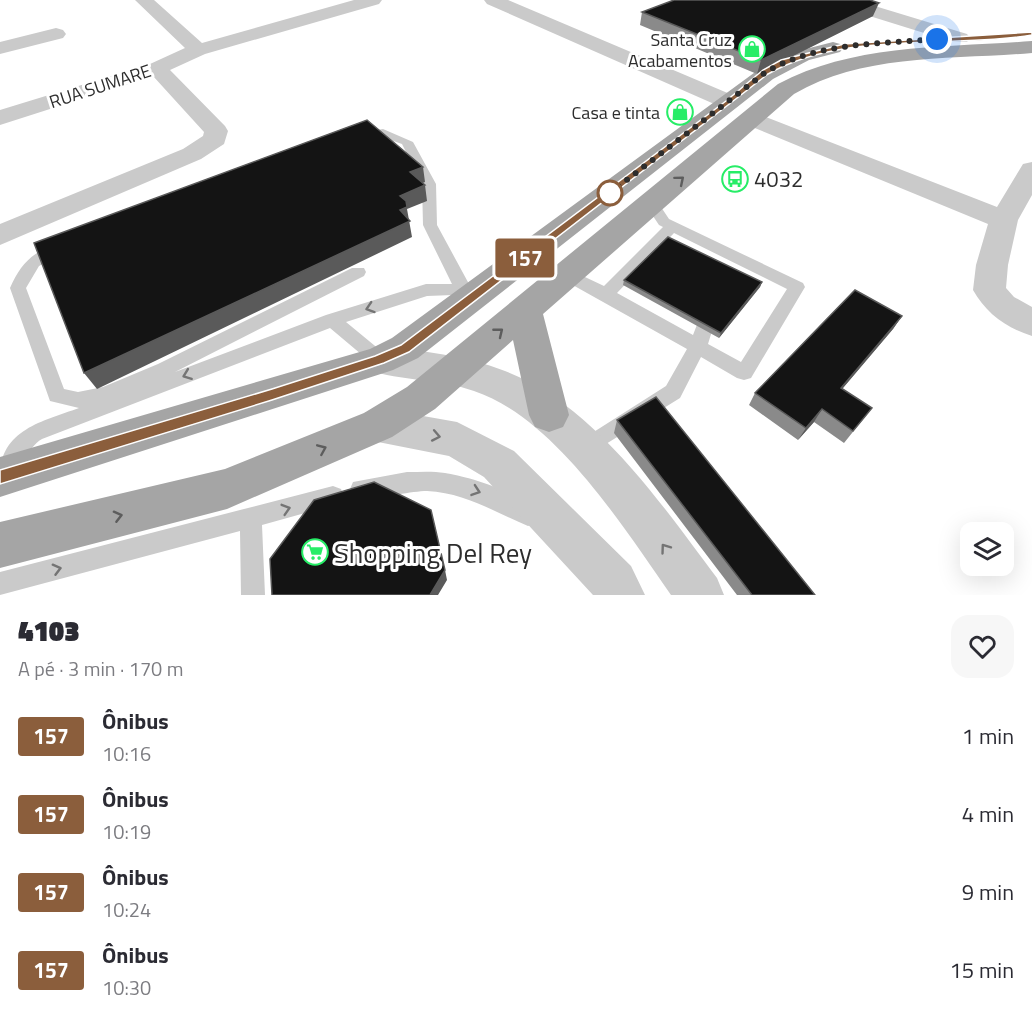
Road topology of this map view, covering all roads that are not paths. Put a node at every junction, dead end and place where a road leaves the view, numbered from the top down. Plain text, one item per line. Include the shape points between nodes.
1 (144, 0) edge
2 (373, 0) edge
3 (493, 0) edge
4 (837, 0) edge
5 (887, 0) edge
6 (868, 10) junction
7 (56, 34) dead end
8 (960, 38) junction
9 (1030, 46) edge
10 (0, 48) edge
11 (198, 50) junction
12 (157, 68) junction
13 (729, 102) junction
14 (0, 117) edge
15 (753, 119) junction
16 (350, 140) edge
17 (1032, 170) edge
18 (652, 204) junction
19 (1004, 220) junction
20 (672, 226) junction
21 (0, 235) edge
22 (74, 243) edge
23 (730, 254) junction
24 (358, 273) dead end
25 (723, 274) edge
26 (568, 275) junction
27 (472, 290) junction
28 (606, 294) junction
29 (716, 295) edge
30 (525, 311) junction
31 (332, 320) junction
32 (1032, 323) edge
33 (698, 346) junction
34 (380, 360) junction
35 (454, 370) junction
36 (549, 415) junction
37 (378, 425) junction
38 (585, 448) junction
39 (0, 477) edge
40 (251, 518) junction
41 (576, 542) junction
42 (0, 546) edge
43 (0, 584) edge
44 (248, 590) edge
45 (621, 595) edge
46 (700, 595) edge

1 - 11 street
2 - 11 street, RUA SUMARE
3 - 13 street
4 - 6 street
5 - 6 street
6 - 8 street
7 - 10 street
8 - 9 main road
8 - 13 main road via 844,46 805,55 766,72
9 - 15 main road via 876,58 839,65 786,89
11 - 12 street, RUA SUMARE
12 - 14 street, RUA SUMARE
12 - 21 street via 216,131 215,139 192,154
13 - 27 main road
18 -> 15 main road
15 - 19 street
16 - 27 lane via 383,134 407,142 429,184 429,225
17 - 19 street
18 - 20 lane via 664,222
18 - 26 main road
19 - 32 street via 989,290 1002,306
20 - 23 lane
20 - 28 lane
22 - 24 lane via 42,255 25,268 18,288 57,395 78,400 105,394 164,369
23 - 25 lane
23 - 33 lane via 797,287 744,373
26 - 28 lane
26 - 30 main road
27 -> 31 lane via 426,290
27 - 34 main road via 405,348
28 - 33 lane
29 - 33 lane
35 -> 30 main road
30 - 36 main road
31 - 34 lane
31 -> 39 lane via 35,433
33 - 38 lane via 672,392
34 - 35 street
34 - 39 main road
35 - 36 street via 507,388
35 - 37 main road via 422,398
36 - 38 street
37 -> 41 street via 457,440 499,464
42 -> 37 main road via 227,489
46 -> 38 street
40 -> 41 lane via 404,481 450,482 501,499
43 -> 40 lane
40 - 44 lane
41 - 45 street

